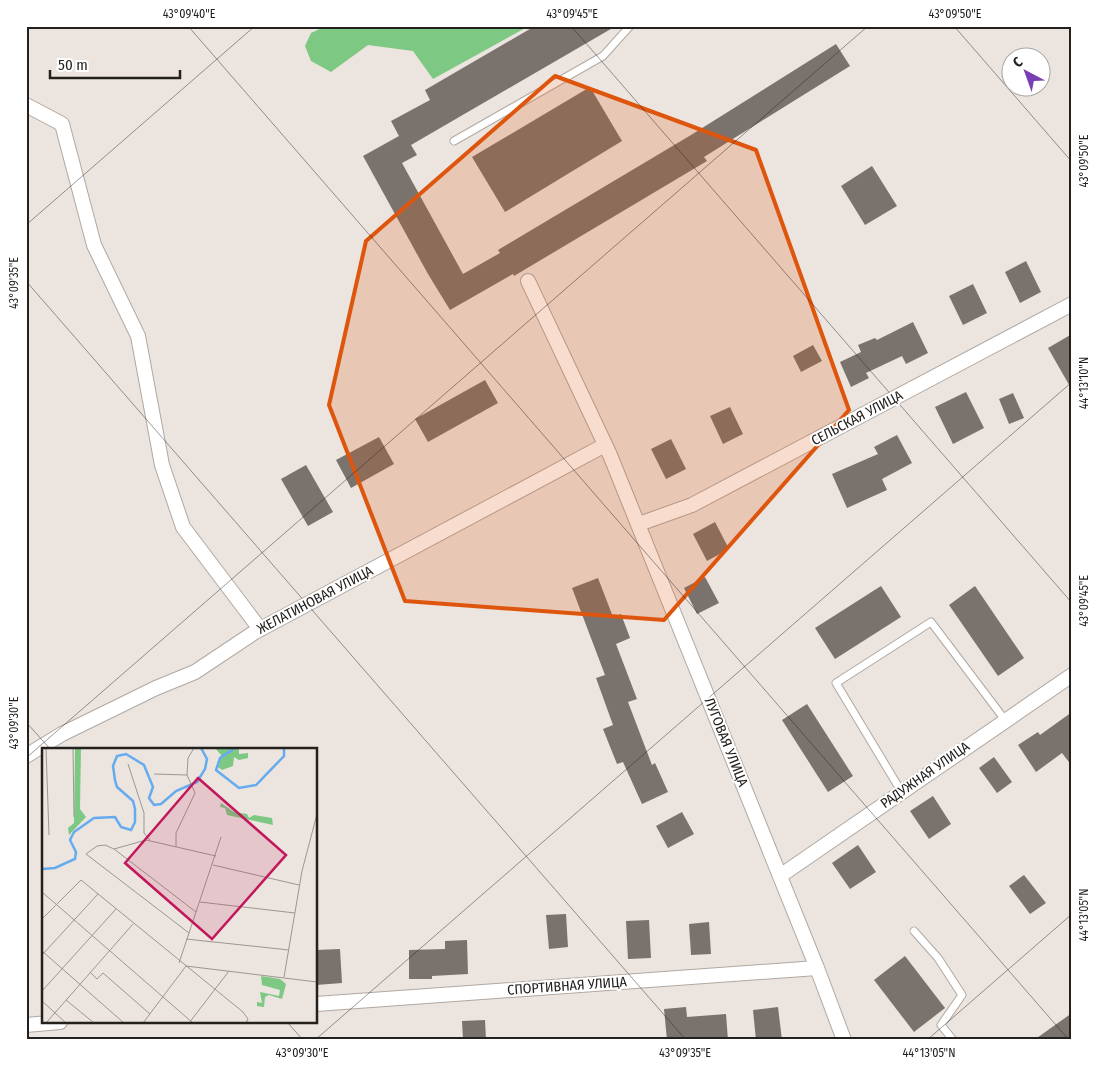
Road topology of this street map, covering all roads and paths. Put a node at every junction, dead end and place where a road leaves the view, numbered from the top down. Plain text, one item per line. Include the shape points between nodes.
1 (630, 26) edge
2 (26, 104) edge
3 (454, 141) dead end
4 (528, 281) dead end
5 (1072, 304) edge
6 (605, 445) junction
7 (639, 524) junction
8 (260, 629) junction
9 (1072, 675) edge
10 (1006, 720) junction
11 (49, 742) junction
12 (26, 745) edge
13 (26, 756) edge
14 (901, 791) junction
15 (780, 876) junction
16 (914, 932) dead end
17 (817, 968) junction
18 (318, 1004) edge
19 (42, 1024) edge
20 (26, 1025) edge
21 (844, 1040) edge
22 (953, 1040) edge

1 - 3 lane via 604,56
2 - 8 street via 62,124 94,245 138,336 162,465 183,527
4 - 6 street, ЛУГОВАЯ УЛИЦА
5 - 7 street, СЕЛЬСКАЯ УЛИЦА via 692,505
6 - 7 street, ЛУГОВАЯ УЛИЦА
6 - 8 street, ЖЕЛАТИНОВАЯ УЛИЦА
7 - 15 street, ЛУГОВАЯ УЛИЦА
8 - 11 street, ЖЕЛАТИНОВАЯ УЛИЦА via 195,672
9 - 10 street, РАДУЖНАЯ УЛИЦА
10 - 14 street, РАДУЖНАЯ УЛИЦА
10 - 14 lane via 931,622 836,684
11 - 12 street
11 - 13 street, ЖЕЛАТИНОВАЯ УЛИЦА
14 - 15 street, РАДУЖНАЯ УЛИЦА
15 - 17 street, ЛУГОВАЯ УЛИЦА
16 - 22 lane via 938,958 962,995 941,1025
17 - 18 street, СПОРТИВНАЯ УЛИЦА
17 - 21 street, ЛУГОВАЯ УЛИЦА
19 - 20 street

